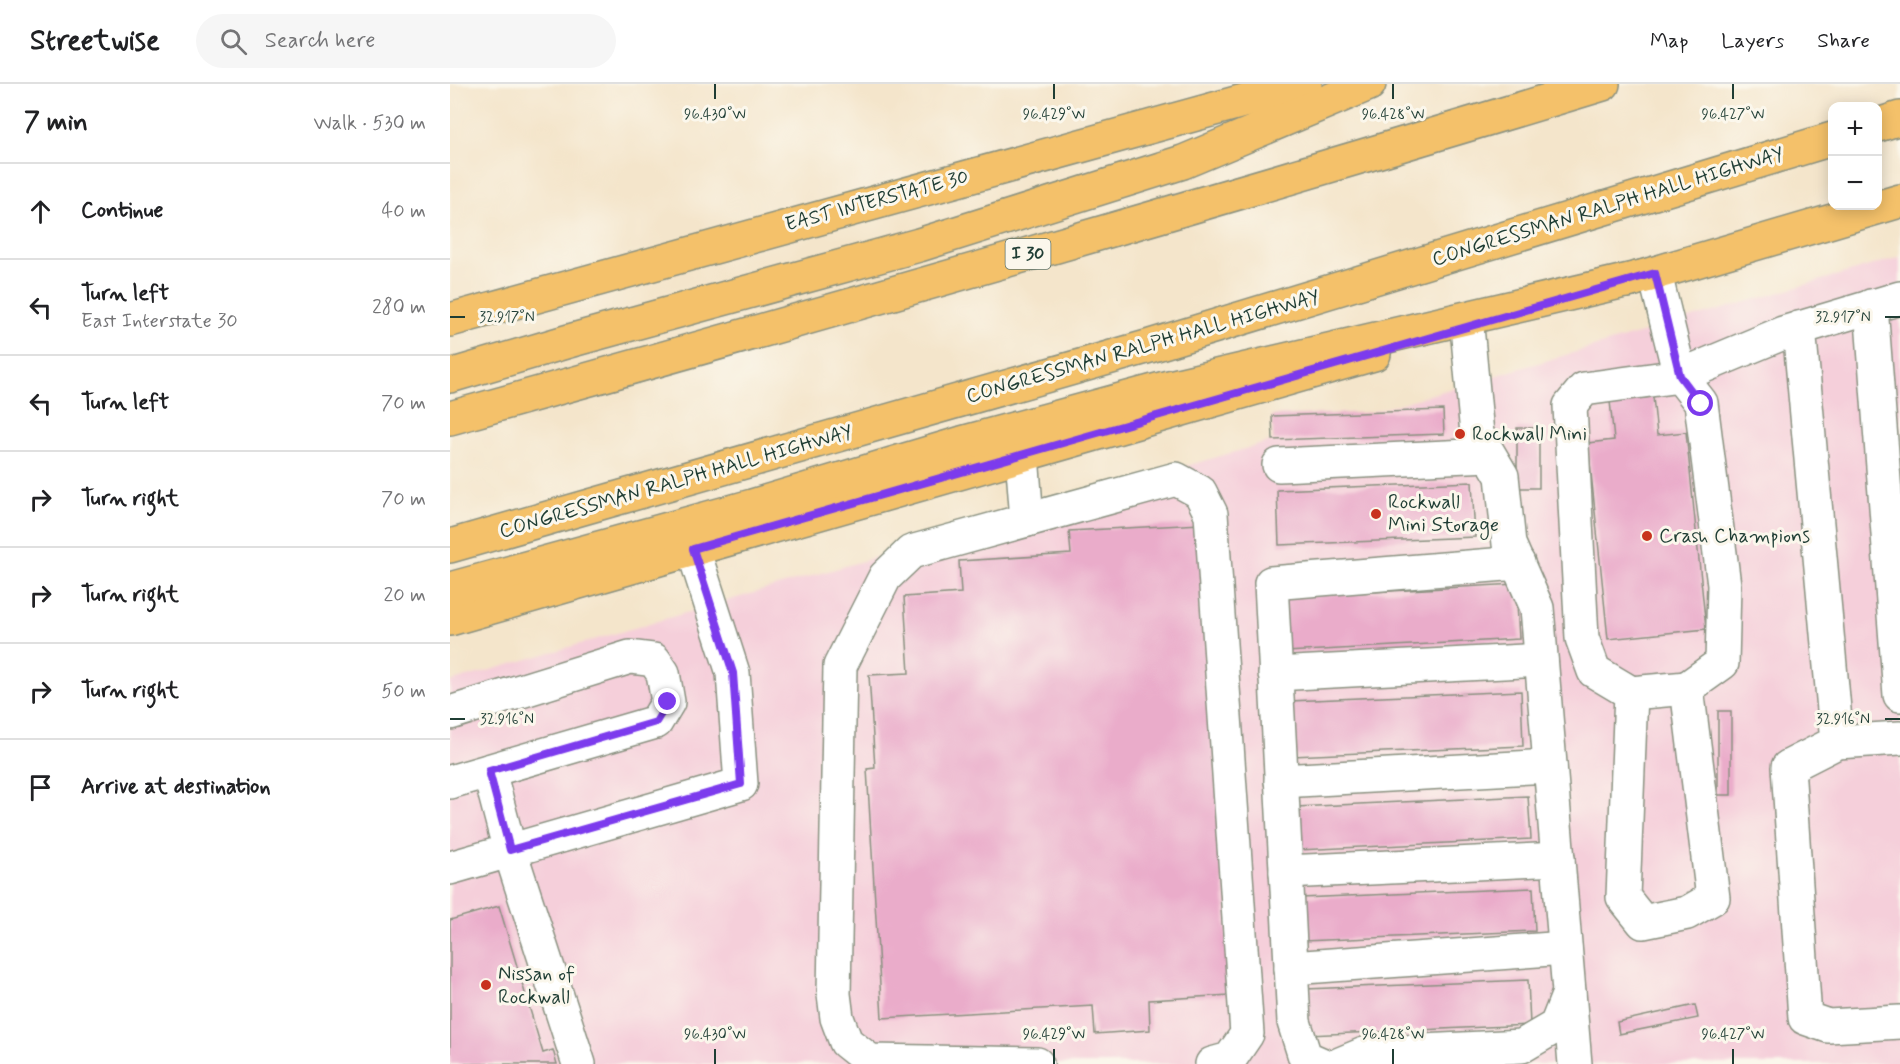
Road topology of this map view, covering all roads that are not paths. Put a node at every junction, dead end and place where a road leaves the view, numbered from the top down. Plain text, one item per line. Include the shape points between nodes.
1 (1369, 84) edge
2 (1603, 84) edge
3 (1290, 86) edge
4 (1900, 118) edge
5 (1882, 124) edge
6 (1828, 141) edge
7 (1900, 201) edge
8 (1655, 273) junction
9 (1886, 302) edge
10 (450, 320) edge
11 (1467, 327) junction
12 (1799, 328) junction
13 (450, 376) edge
14 (1680, 376) junction
15 (450, 418) edge
16 (1022, 455) junction
17 (1490, 455) junction
18 (1279, 465) dead end
19 (1027, 520) junction
20 (450, 546) edge
21 (693, 549) junction
22 (1518, 563) junction
23 (450, 589) edge
24 (450, 619) edge
25 (1541, 660) junction
26 (1275, 674) junction
27 (1687, 688) junction
28 (1631, 693) junction
29 (1900, 695) edge
30 (450, 713) edge
31 (1900, 738) edge
32 (1837, 742) junction
33 (1550, 766) junction
34 (489, 771) junction
35 (1281, 781) junction
36 (450, 782) edge
37 (510, 850) junction
38 (1558, 859) junction
39 (450, 868) edge
40 (1286, 872) junction
41 (1565, 948) junction
42 (1291, 968) junction
43 (1569, 993) junction
44 (1900, 1022) edge
45 (579, 1064) edge
46 (1036, 1064) edge
47 (1212, 1064) edge
48 (1321, 1064) edge
49 (1340, 1064) edge
50 (1575, 1064) edge

1 - 13 main road via 1183,162 919,245
2 - 15 main road, I 30 via 1241,194
3 - 10 main road, EAST INTERSTATE 30
4 - 5 main road
6 - 20 main road, CONGRESSMAN RALPH HALL HIGHWAY via 1150,346
7 - 8 main road
8 - 11 main road
8 - 14 lane
8 - 23 main road via 1169,387
9 - 12 lane
9 - 29 lane
11 - 16 main road
11 - 17 lane via 1477,434
12 - 14 lane
12 - 32 lane
14 - 27 lane via 1701,404 1724,585 1722,663
14 - 28 lane via 1584,389 1570,406 1582,638 1594,671
16 - 19 lane
16 - 21 main road
17 - 18 lane
17 - 22 lane via 1502,476 1509,544
19 - 46 lane via 911,552 885,577 840,666 834,994 846,1042 870,1061
19 - 47 lane via 1176,479 1200,492 1211,514 1247,1034 1230,1059
21 - 24 main road
21 - 37 lane via 733,673 741,784
22 - 25 lane via 1537,608
22 - 26 lane via 1270,583
25 - 26 lane
25 - 33 lane
26 - 35 lane
27 - 28 lane
27 - 28 lane via 1713,898 1687,913 1643,922 1623,897
30 - 34 lane via 630,657 654,660 663,674 668,702 656,722
31 - 32 lane
32 - 44 lane via 1788,767 1805,1018 1828,1026
33 - 35 lane
33 - 38 lane
34 - 36 lane
34 - 37 lane
35 - 40 lane
37 - 39 lane
37 - 45 lane
38 - 40 lane
38 - 41 lane
40 - 42 lane
41 - 42 lane
41 - 43 lane
42 - 48 lane via 1294,1022 1301,1045 1305,1057
43 - 49 lane via 1556,1026 1522,1046 1364,1054
43 - 50 lane

